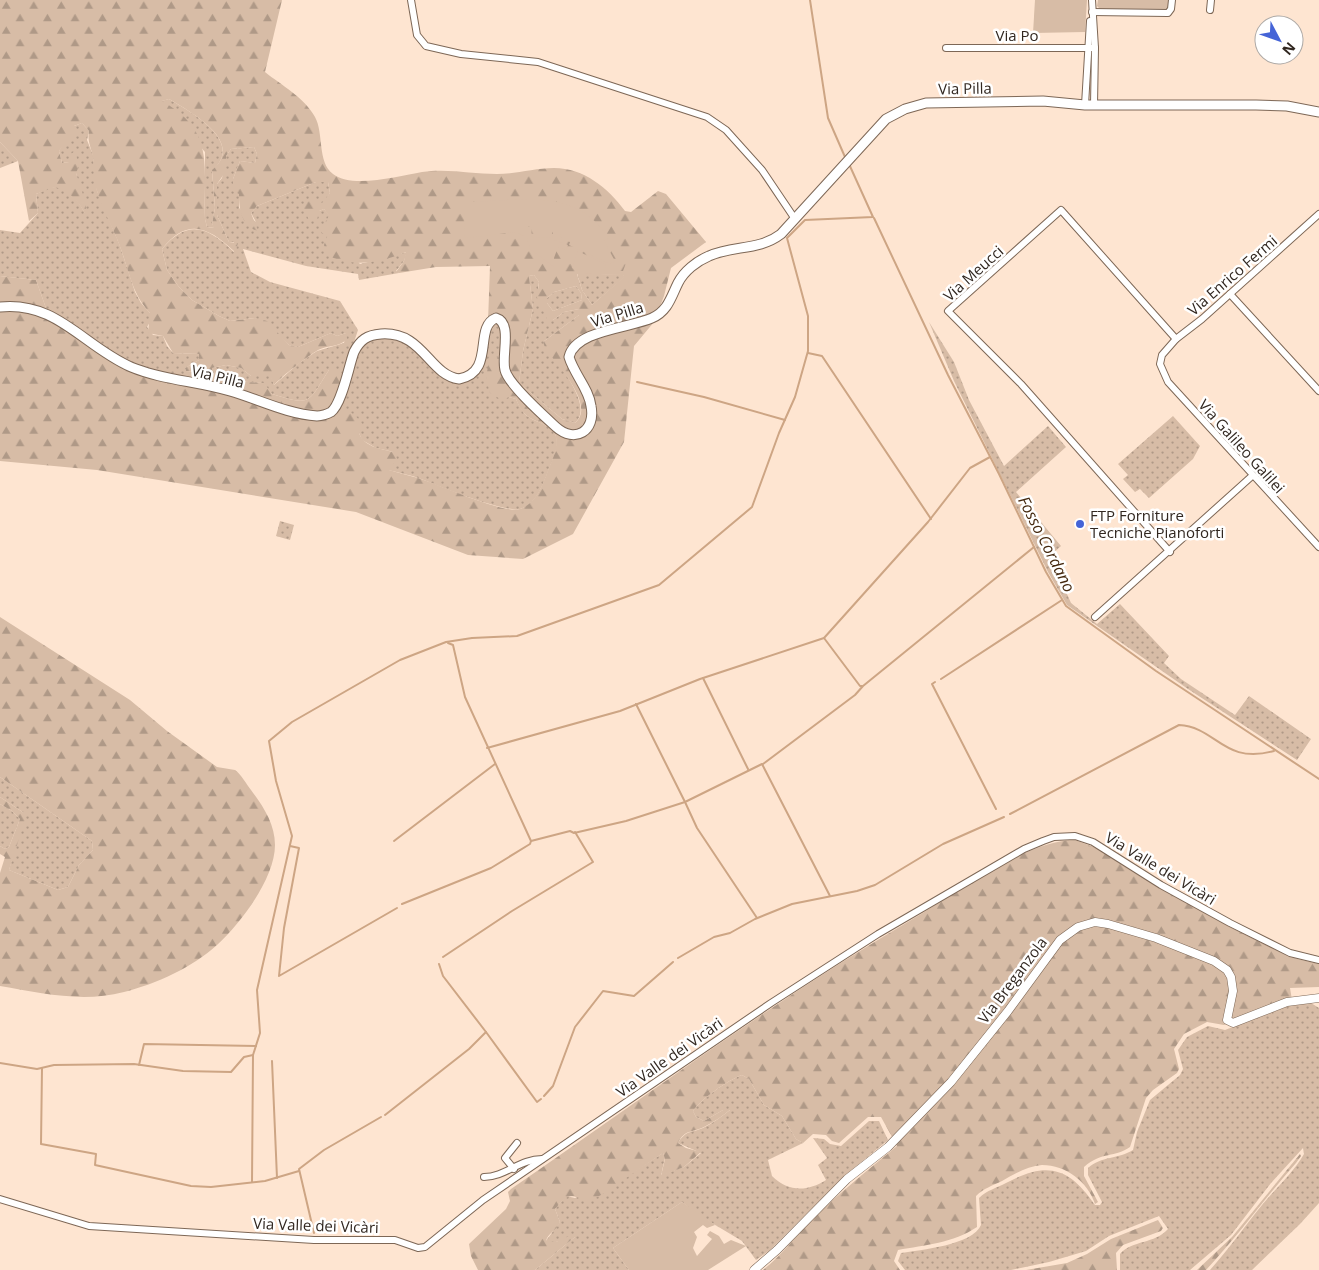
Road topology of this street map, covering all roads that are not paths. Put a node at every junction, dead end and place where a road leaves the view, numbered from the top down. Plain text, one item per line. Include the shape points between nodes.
1 (411, 0) edge
2 (1092, 0) edge
3 (1172, 0) edge
4 (1211, 0) edge
5 (1210, 10) dead end
6 (1092, 12) junction
7 (946, 48) dead end
8 (1092, 48) junction
9 (1093, 90) junction
10 (1085, 91) junction
11 (1090, 105) junction
12 (1319, 112) edge
13 (1319, 214) edge
14 (795, 219) junction
15 (1230, 294) junction
16 (0, 307) edge
17 (1176, 339) junction
18 (1162, 355) joint
19 (1319, 391) edge
20 (1252, 476) junction
21 (1319, 547) edge
22 (1170, 552) junction
23 (1096, 617) dead end
24 (1319, 960) edge
25 (1319, 998) edge
26 (517, 1143) dead end
27 (543, 1159) junction
28 (514, 1169) junction
29 (484, 1177) dead end
30 (0, 1199) edge
31 (754, 1270) edge

1 - 14 street via 417,35 426,46 461,54 538,62 673,104 718,123 762,170
2 - 6 street
3 - 6 street via 1172,9 1168,13
4 - 5 street
6 - 8 street
7 - 8 street, Via Po
8 - 9 street
8 - 10 street
9 - 10 street
9 - 11 street
10 - 11 street
11 - 12 main road, Via Pilla via 1256,105
11 - 14 main road, Via Pilla via 1043,101 926,103 905,109 886,119
13 - 15 street, Via Enrico Fermi
14 - 16 main road, Via Pilla via 773,241 710,255 692,265 678,282 662,312 652,318 576,344 570,357 592,412 588,428 576,436 560,430 507,376 505,325 501,319 496,318 486,327 481,360 473,373 458,379 447,374 407,339 384,334 363,339 354,352 338,404 331,412 319,416 274,407 203,384 146,373 117,360 40,310
15 - 17 street, Via Enrico Fermi
15 - 19 street
17 - 18 street, Via Enrico Fermi
17 - 22 street, Via Meucci via 1061,210 948,311 1021,384
18 - 20 street, Via Galileo Galilei via 1160,364 1168,382
20 - 21 street, Via Galileo Galilei
20 - 22 street
22 - 23 street
24 - 27 street, Via Valle dei Vicàri via 1290,953 1230,923 1093,842 1075,836 1054,838 1024,849 878,934 723,1035
25 - 31 street, Via Breganzola via 1287,1002 1233,1022 1227,1020 1233,992 1232,977 1214,960 1108,924 1096,922 1078,927 1060,940 1008,1012 951,1082 888,1147 848,1179
26 - 28 street via 505,1158
27 - 28 street
27 - 30 street, Via Valle dei Vicàri via 483,1200 430,1244 418,1248 395,1240 314,1240 89,1226
28 - 29 street via 496,1177

